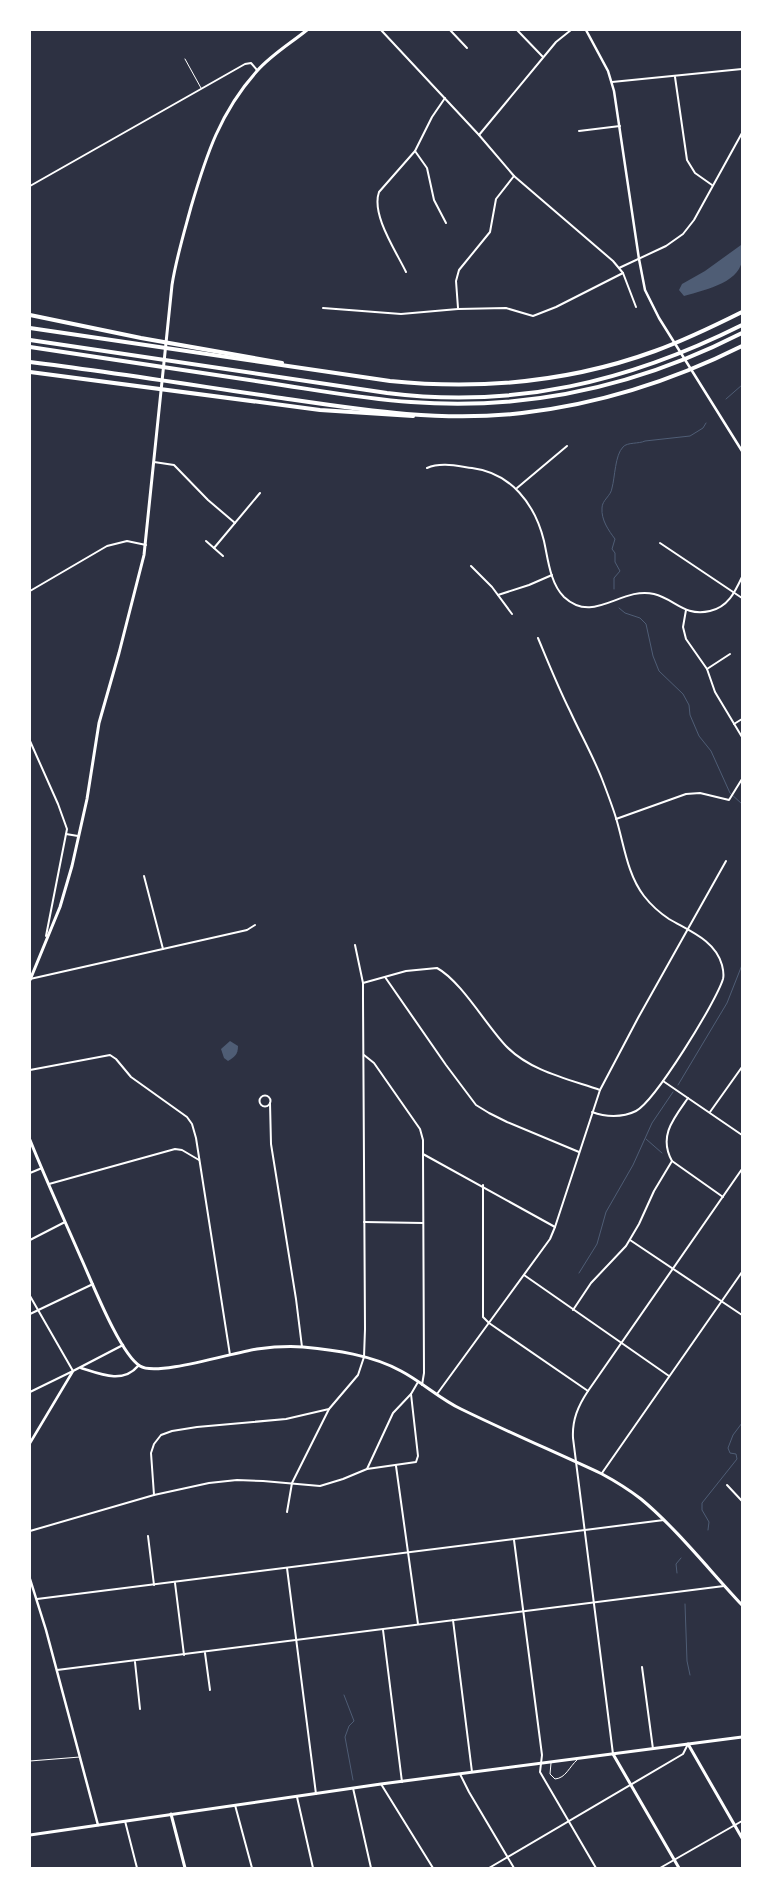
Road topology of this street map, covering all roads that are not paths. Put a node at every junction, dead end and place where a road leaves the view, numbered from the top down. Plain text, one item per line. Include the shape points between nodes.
1 (307, 30) edge
2 (381, 30) edge
3 (450, 30) edge
4 (517, 30) edge
5 (571, 30) edge
6 (586, 30) edge
7 (467, 48) dead end
8 (543, 57) junction
9 (186, 60) dead end
10 (742, 69) edge
11 (258, 70) junction
12 (675, 76) junction
13 (612, 82) junction
14 (201, 88) junction
15 (445, 98) junction
16 (620, 126) junction
17 (580, 131) dead end
18 (742, 133) edge
19 (479, 135) junction
20 (416, 152) junction
21 (514, 176) junction
22 (712, 185) junction
23 (30, 186) edge
24 (446, 223) dead end
25 (639, 258) junction
26 (619, 268) junction
27 (406, 272) dead end
28 (623, 273) junction
29 (636, 307) dead end
30 (323, 308) dead end
31 (458, 309) junction
32 (742, 312) edge
33 (30, 315) edge
34 (742, 325) edge
35 (30, 328) edge
36 (742, 333) edge
37 (30, 340) edge
38 (742, 346) edge
39 (30, 347) edge
40 (30, 362) edge
41 (297, 367) junction
42 (30, 372) edge
43 (442, 416) junction
44 (567, 446) dead end
45 (742, 451) edge
46 (154, 462) junction
47 (427, 468) dead end
48 (517, 488) junction
49 (260, 493) dead end
50 (235, 523) junction
51 (206, 541) dead end
52 (660, 543) dead end
53 (146, 545) junction
54 (214, 548) junction
55 (223, 556) dead end
56 (471, 566) dead end
57 (552, 575) junction
58 (742, 577) edge
59 (30, 591) edge
60 (734, 593) junction
61 (498, 595) junction
62 (742, 598) edge
63 (686, 610) junction
64 (512, 614) dead end
65 (538, 638) dead end
66 (730, 654) dead end
67 (707, 669) junction
68 (742, 720) edge
69 (734, 724) junction
70 (742, 738) edge
71 (30, 741) edge
72 (742, 779) edge
73 (616, 819) junction
74 (66, 834) junction
75 (78, 836) junction
76 (726, 861) dead end
77 (144, 876) dead end
78 (255, 925) dead end
79 (688, 930) junction
80 (45, 941) junction
81 (355, 946) dead end
82 (163, 950) junction
83 (385, 977) junction
84 (30, 980) edge
85 (363, 983) junction
86 (363, 1055) junction
87 (742, 1067) edge
88 (30, 1070) edge
89 (663, 1081) junction
90 (600, 1090) junction
91 (688, 1098) junction
92 (270, 1103) junction
93 (592, 1112) junction
94 (710, 1112) junction
95 (742, 1134) edge
96 (31, 1142) edge
97 (579, 1152) junction
98 (423, 1154) junction
99 (199, 1160) junction
100 (672, 1162) junction
101 (42, 1168) junction
102 (742, 1169) edge
103 (30, 1173) edge
104 (49, 1184) junction
105 (483, 1185) junction
106 (723, 1197) junction
107 (65, 1222) junction
108 (364, 1222) junction
109 (423, 1223) junction
110 (555, 1227) junction
111 (30, 1240) edge
112 (630, 1240) junction
113 (673, 1269) junction
114 (742, 1272) edge
115 (524, 1275) junction
116 (93, 1284) junction
117 (30, 1296) edge
118 (722, 1301) junction
119 (38, 1310) junction
120 (572, 1310) junction
121 (30, 1314) edge
122 (742, 1315) edge
123 (489, 1323) junction
124 (622, 1343) junction
125 (123, 1345) junction
126 (302, 1347) junction
127 (230, 1355) junction
128 (364, 1357) junction
129 (138, 1366) junction
130 (79, 1368) junction
131 (73, 1371) junction
132 (669, 1376) junction
133 (418, 1382) junction
134 (422, 1385) junction
135 (588, 1391) junction
136 (30, 1392) edge
137 (411, 1394) junction
138 (437, 1395) junction
139 (329, 1409) junction
140 (30, 1444) edge
141 (576, 1462) junction
142 (396, 1466) junction
143 (367, 1469) junction
144 (602, 1474) junction
145 (292, 1483) junction
146 (727, 1485) dead end
147 (154, 1495) junction
148 (742, 1501) edge
149 (287, 1512) dead end
150 (664, 1520) junction
151 (585, 1530) junction
152 (30, 1531) edge
153 (148, 1536) dead end
154 (514, 1540) junction
155 (408, 1552) junction
156 (287, 1568) junction
157 (30, 1578) edge
158 (175, 1583) junction
159 (154, 1585) junction
160 (724, 1586) junction
161 (37, 1599) junction
162 (593, 1603) junction
163 (742, 1605) edge
164 (523, 1611) junction
165 (453, 1620) junction
166 (418, 1625) junction
167 (383, 1629) junction
168 (297, 1640) junction
169 (205, 1652) junction
170 (184, 1655) junction
171 (135, 1661) junction
172 (642, 1667) dead end
173 (57, 1670) junction
174 (210, 1690) dead end
175 (140, 1709) dead end
176 (742, 1737) edge
177 (688, 1744) junction
178 (653, 1749) junction
179 (613, 1754) junction
180 (80, 1757) junction
181 (577, 1759) junction
182 (30, 1761) edge
183 (552, 1763) junction
184 (540, 1764) junction
185 (472, 1772) junction
186 (460, 1774) junction
187 (402, 1782) junction
188 (382, 1784) junction
189 (631, 1785) junction
190 (353, 1788) junction
191 (316, 1794) junction
192 (297, 1796) junction
193 (235, 1805) junction
194 (171, 1814) junction
195 (125, 1821) junction
196 (569, 1821) junction
197 (742, 1821) edge
198 (98, 1824) junction
199 (735, 1825) junction
200 (30, 1835) edge
201 (742, 1838) edge
202 (508, 1857) junction
203 (674, 1860) junction
204 (137, 1868) edge
205 (185, 1868) edge
206 (252, 1868) edge
207 (313, 1868) edge
208 (371, 1868) edge
209 (433, 1868) edge
210 (489, 1868) edge
211 (514, 1868) edge
212 (596, 1868) edge
213 (660, 1868) edge
214 (679, 1868) edge

1 - 11 main road
2 - 15 street
3 - 7 street
4 - 8 street
5 - 8 street
6 - 13 street
8 - 19 street
9 - 14 lane
10 - 12 street
11 - 14 street via 251,63 245,64
11 - 46 main road via 228,109 209,148 177,261 167,324
12 - 13 street
12 - 22 street via 687,160
13 - 16 street
14 - 23 street
15 - 19 street
15 - 20 street
16 - 17 street
16 - 25 street
18 - 22 street
19 - 21 street
20 - 24 street via 427,168 434,200
20 - 27 street via 380,192 377,202 383,225
21 - 26 street
21 - 31 street via 496,199 490,232 459,270 456,281
22 - 25 street via 683,234
25 - 26 street
25 - 45 street via 649,299
26 - 28 street
28 - 29 street
28 - 31 street via 539,314 530,315 506,308
30 - 31 street via 401,314
32 - 41 highway via 653,352 590,370 528,381 422,384
33 - 41 highway
34 - 37 highway via 675,356 602,380 538,392 471,397 387,393
35 - 41 highway
36 - 39 highway via 677,363 608,386 545,398 472,404 375,398
38 - 43 highway via 668,380 594,401 521,413
40 - 43 highway via 354,408
42 - 43 highway via 330,411
44 - 48 street
46 - 50 street via 174,466
46 - 53 main road
47 - 48 street via 440,464 478,468
48 - 57 street via 533,509
49 - 50 street
50 - 54 street
51 - 54 street
52 - 60 street
53 - 59 street via 127,541 107,546
53 - 75 main road via 99,723
54 - 55 street
56 - 61 street
57 - 61 street
57 - 63 street via 563,596 580,606 599,607 629,594 645,593 660,596
58 - 60 street
60 - 62 street
60 - 63 street via 715,610 697,613
61 - 64 street
63 - 67 street via 683,627 686,639
65 - 73 street via 602,778
66 - 67 street
67 - 69 street via 715,692
68 - 69 street
69 - 70 street
71 - 74 street via 58,804
72 - 73 street via 731,799 700,793 686,794
73 - 79 street via 630,868 642,894 664,915
74 - 75 street
74 - 80 street
75 - 80 main road via 63,895
76 - 79 street
77 - 82 street
78 - 82 street
79 - 89 street via 713,947 723,976 696,1030
79 - 90 street
80 - 84 main road
81 - 85 street
82 - 84 street
83 - 85 street
83 - 90 street via 437,968 452,979 506,1046 520,1058 538,1068
83 - 97 street via 476,1105 489,1114
85 - 86 street
86 - 98 street via 374,1063 420,1129
86 - 108 street
87 - 94 street
88 - 99 street via 112,1056 131,1076 190,1121
89 - 91 street
89 - 93 street via 635,1112 617,1116
90 - 93 street
91 - 94 street
91 - 100 street via 669,1128 666,1144
92 - 92 street via 268,1096 260,1098 263,1106
92 - 126 street via 271,1144
93 - 97 street
94 - 95 street
96 - 101 main road
97 - 110 street
98 - 105 street
98 - 109 street
99 - 104 street via 182,1150 175,1150
99 - 127 street
100 - 106 street
100 - 112 street
101 - 103 street
101 - 104 main road
102 - 106 street
104 - 107 main road
105 - 110 street
105 - 123 street via 482,1313
106 - 113 street
107 - 111 street
107 - 116 main road
108 - 109 street
108 - 128 street
109 - 134 street
110 - 115 street
112 - 113 street
112 - 120 street via 591,1283
113 - 118 street
113 - 124 street
114 - 118 street
115 - 120 street
115 - 123 street
116 - 119 street
116 - 125 main road
117 - 119 street
118 - 122 street
118 - 132 street
119 - 121 street
119 - 131 street
120 - 124 street
123 - 135 street
123 - 138 street
124 - 132 street
124 - 135 street
125 - 129 main road
125 - 130 street
126 - 127 main road via 257,1349
126 - 128 main road
127 - 129 main road via 163,1368
128 - 133 main road via 391,1366
128 - 139 street via 354,1380
129 - 130 street via 133,1372 111,1377
130 - 131 street
131 - 136 street
131 - 140 street
132 - 144 street
133 - 134 main road
133 - 137 street
134 - 138 main road
135 - 141 street via 577,1408 572,1426
137 - 142 street via 418,1456 416,1462
137 - 143 street via 393,1414
138 - 141 main road
139 - 145 street
139 - 147 street via 286,1419 167,1432 157,1440 151,1453
141 - 144 main road
141 - 151 street
142 - 143 street
142 - 155 street
143 - 145 street via 324,1485
144 - 150 main road via 635,1494
145 - 147 street via 225,1481
145 - 149 street
146 - 148 street
147 - 152 street
150 - 151 street
150 - 160 main road
151 - 154 street
151 - 162 street
153 - 159 street
154 - 155 street
154 - 164 street
155 - 156 street
155 - 166 street
156 - 158 street
156 - 168 street
157 - 161 street
158 - 159 street
158 - 170 street
159 - 161 street
160 - 162 street
160 - 163 main road
161 - 173 street
162 - 164 street
162 - 179 street
164 - 165 street
164 - 184 street via 542,1755
165 - 166 street
165 - 185 street
166 - 167 street
167 - 168 street
167 - 187 street
168 - 169 street
168 - 191 street
169 - 170 street
169 - 174 street
170 - 171 street
171 - 173 street
171 - 175 street
172 - 178 street
173 - 180 street
176 - 177 main road
177 - 178 main road
177 - 189 street via 684,1754
177 - 199 main road
178 - 179 main road
179 - 181 main road
179 - 189 main road
180 - 182 lane
180 - 198 street
181 - 183 main road
181 - 183 lane via 563,1778 557,1779 550,1774
183 - 184 main road
184 - 185 main road
184 - 196 street via 540,1772
185 - 186 main road
186 - 187 main road
186 - 202 street
187 - 188 main road
188 - 190 main road
188 - 209 street
189 - 196 street
189 - 203 main road
190 - 191 main road
190 - 208 street
191 - 192 main road
192 - 193 main road
192 - 207 street
193 - 194 main road
193 - 206 street
194 - 195 main road
194 - 205 main road
195 - 198 main road
195 - 204 street
196 - 202 street
196 - 212 street
197 - 199 street
198 - 200 main road
199 - 201 main road
199 - 203 street
202 - 210 street
202 - 211 street
203 - 213 street
203 - 214 main road

